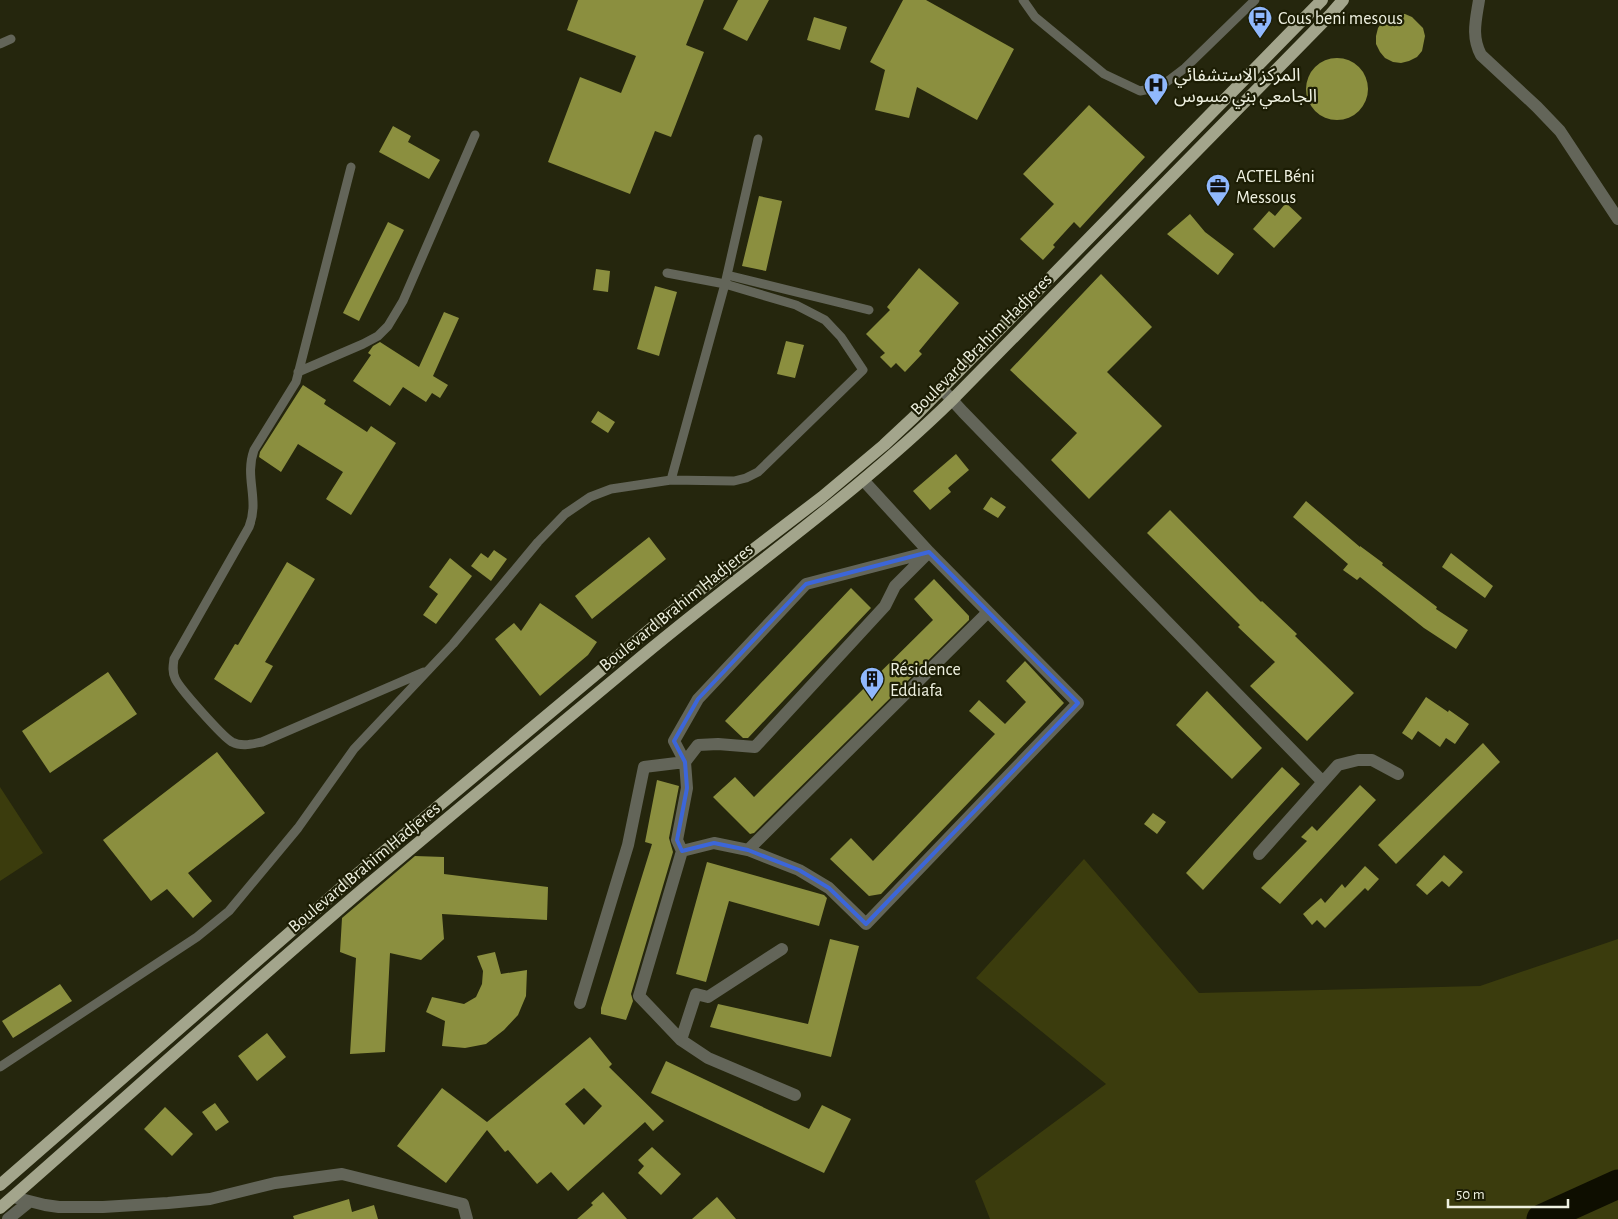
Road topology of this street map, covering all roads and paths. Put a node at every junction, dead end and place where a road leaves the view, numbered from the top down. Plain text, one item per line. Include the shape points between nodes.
1 (1023, 0) edge
2 (1255, 0) edge
3 (1322, 0) edge
4 (1342, 0) edge
5 (1479, 0) edge
6 (11, 40) dead end
7 (0, 44) edge
8 (475, 134) dead end
9 (758, 138) dead end
10 (351, 167) dead end
11 (1618, 219) edge
12 (667, 273) dead end
13 (728, 274) junction
14 (726, 284) junction
15 (869, 310) dead end
16 (298, 372) junction
17 (942, 388) junction
18 (952, 400) junction
19 (671, 480) junction
20 (864, 481) junction
21 (929, 552) junction
22 (988, 612) junction
23 (428, 670) junction
24 (684, 762) junction
25 (1398, 774) dead end
26 (1322, 781) junction
27 (748, 850) junction
28 (682, 851) junction
29 (1259, 854) dead end
30 (782, 949) dead end
31 (580, 1003) dead end
32 (682, 1040) junction
33 (0, 1067) edge
34 (795, 1095) dead end
35 (0, 1185) edge
36 (13, 1197) junction
37 (29, 1202) junction
38 (1, 1206) edge
39 (8, 1219) edge
40 (467, 1219) edge

1 - 2 lane via 1035,17 1104,74 1140,91 1160,87 1185,68
3 - 17 main road
4 - 18 main road, Boulevard Brahim Hadjeres
5 - 11 street via 1474,32 1482,55 1560,131
6 - 7 lane
8 - 16 lane via 403,301 388,326 364,344
9 - 13 lane
10 - 16 lane
12 - 14 lane
13 - 14 lane
13 - 15 lane
14 - 19 lane
14 - 19 lane via 796,305 826,320 863,370 758,472 734,481
16 - 23 lane via 293,388 250,460 254,516 250,528 174,659 175,679 219,731 232,742 244,746 262,742
17 - 18 street
17 - 35 main road via 853,471 661,620 350,880
18 - 20 main road, Boulevard Brahim Hadjeres
18 - 26 street
19 - 23 lane via 611,489 590,497 565,514
20 - 21 street
20 - 36 main road, Boulevard Brahim Hadjeres via 668,634 362,890
21 - 22 street
21 - 24 street via 895,586 885,606 755,747 698,745
21 - 24 street via 806,584 698,699 674,741
22 - 27 street
22 - 27 street via 1078,703 866,924 829,888 799,870
23 - 33 lane via 354,749 298,828 229,911 197,937
24 - 28 street via 687,788 677,840
24 - 31 street via 644,767 628,845
25 - 26 street via 1372,760 1358,760 1338,765
26 - 29 street
27 - 28 street via 714,843
28 - 32 street via 639,996
30 - 32 street via 708,998 696,994
32 - 34 street via 708,1058
36 - 37 street
36 - 38 main road, Boulevard Brahim Hadjeres
37 - 39 street
37 - 40 street via 59,1207 168,1204 342,1174 463,1204

